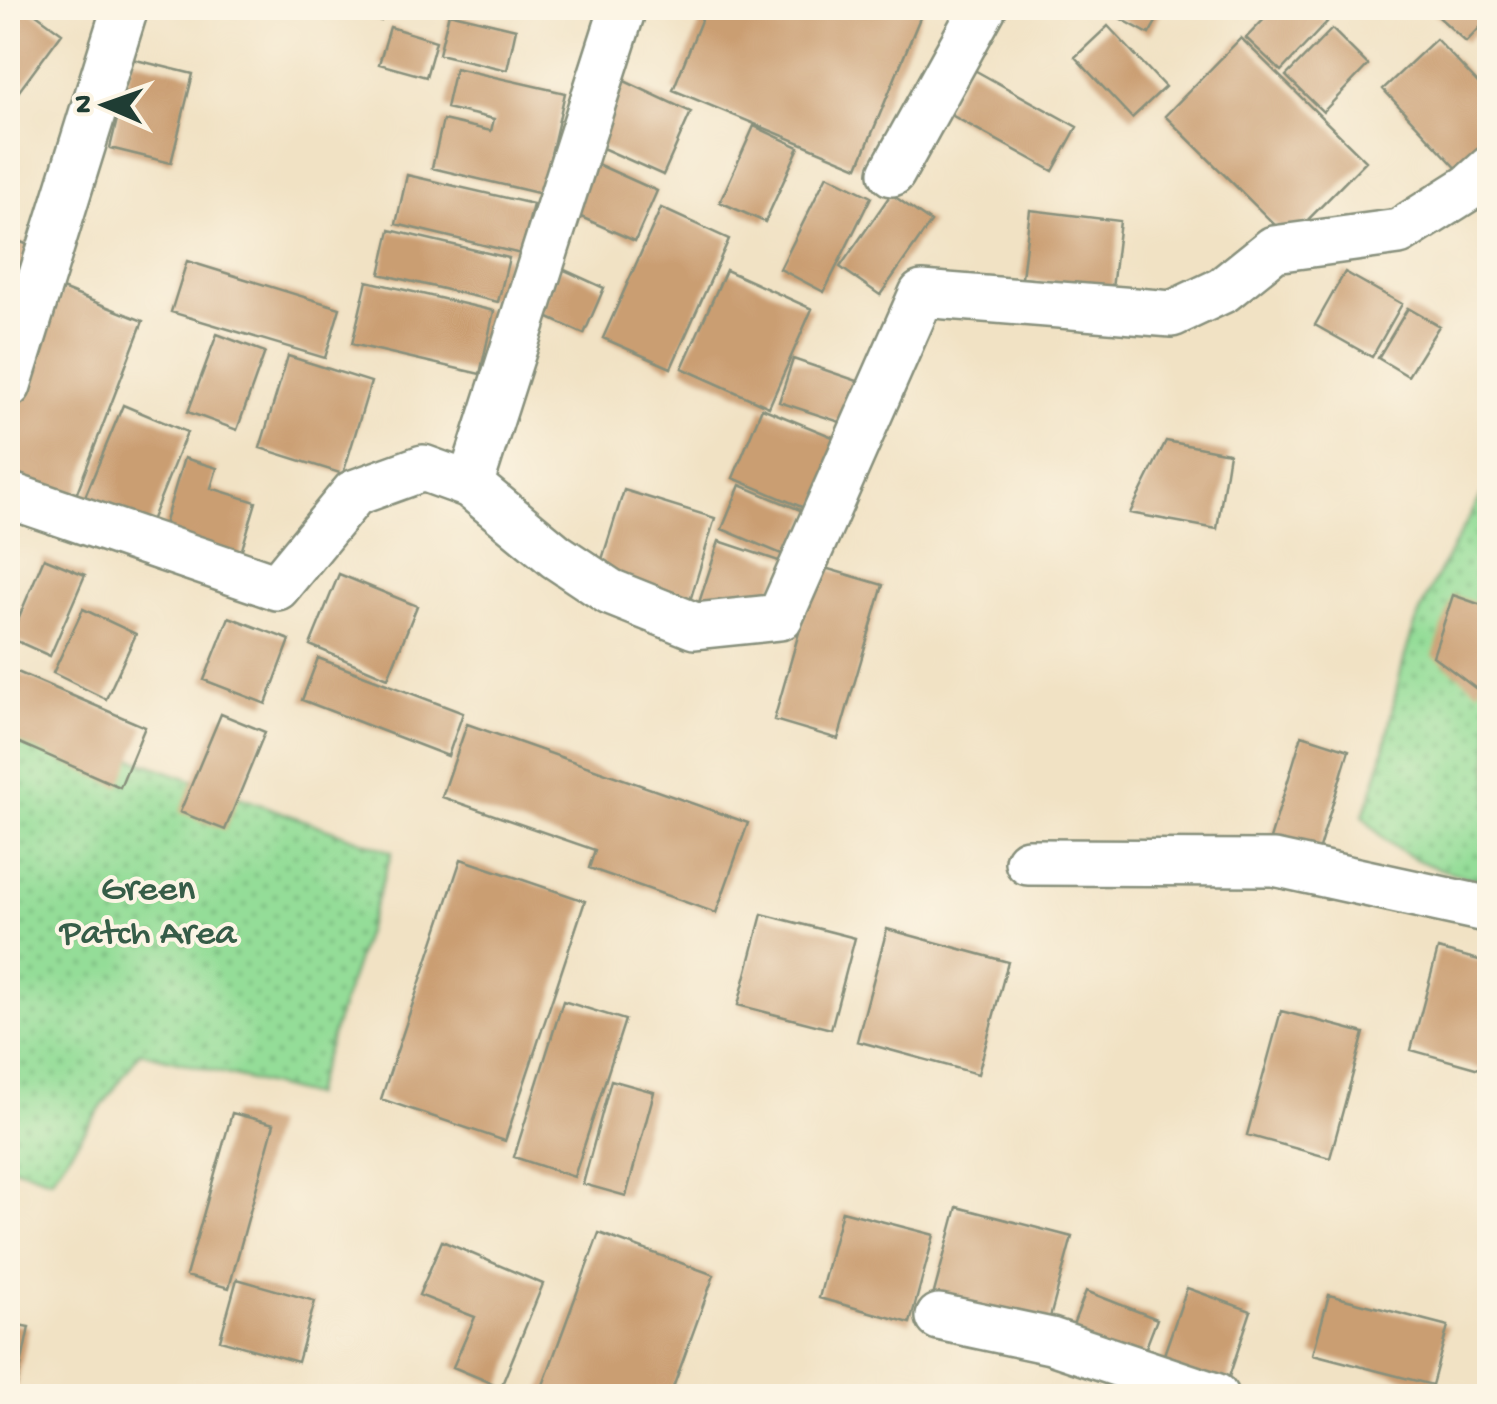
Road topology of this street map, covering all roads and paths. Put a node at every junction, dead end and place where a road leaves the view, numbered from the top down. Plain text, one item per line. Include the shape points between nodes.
1 (125, 8) edge
2 (623, 8) edge
3 (983, 8) edge
4 (1490, 169) edge
5 (892, 173) dead end
6 (8, 385) edge
7 (470, 485) junction
8 (8, 495) edge
9 (1028, 862) dead end
10 (1490, 910) edge
11 (939, 1317) dead end
12 (1215, 1396) edge

1 - 6 street
2 - 7 street
3 - 5 street
4 - 7 street via 1399,232 1274,249 1224,290 1172,314 922,294 780,617 695,626 610,592
7 - 8 street via 423,468 354,493 277,586
9 - 10 street via 1274,863
11 - 12 street via 1051,1341

